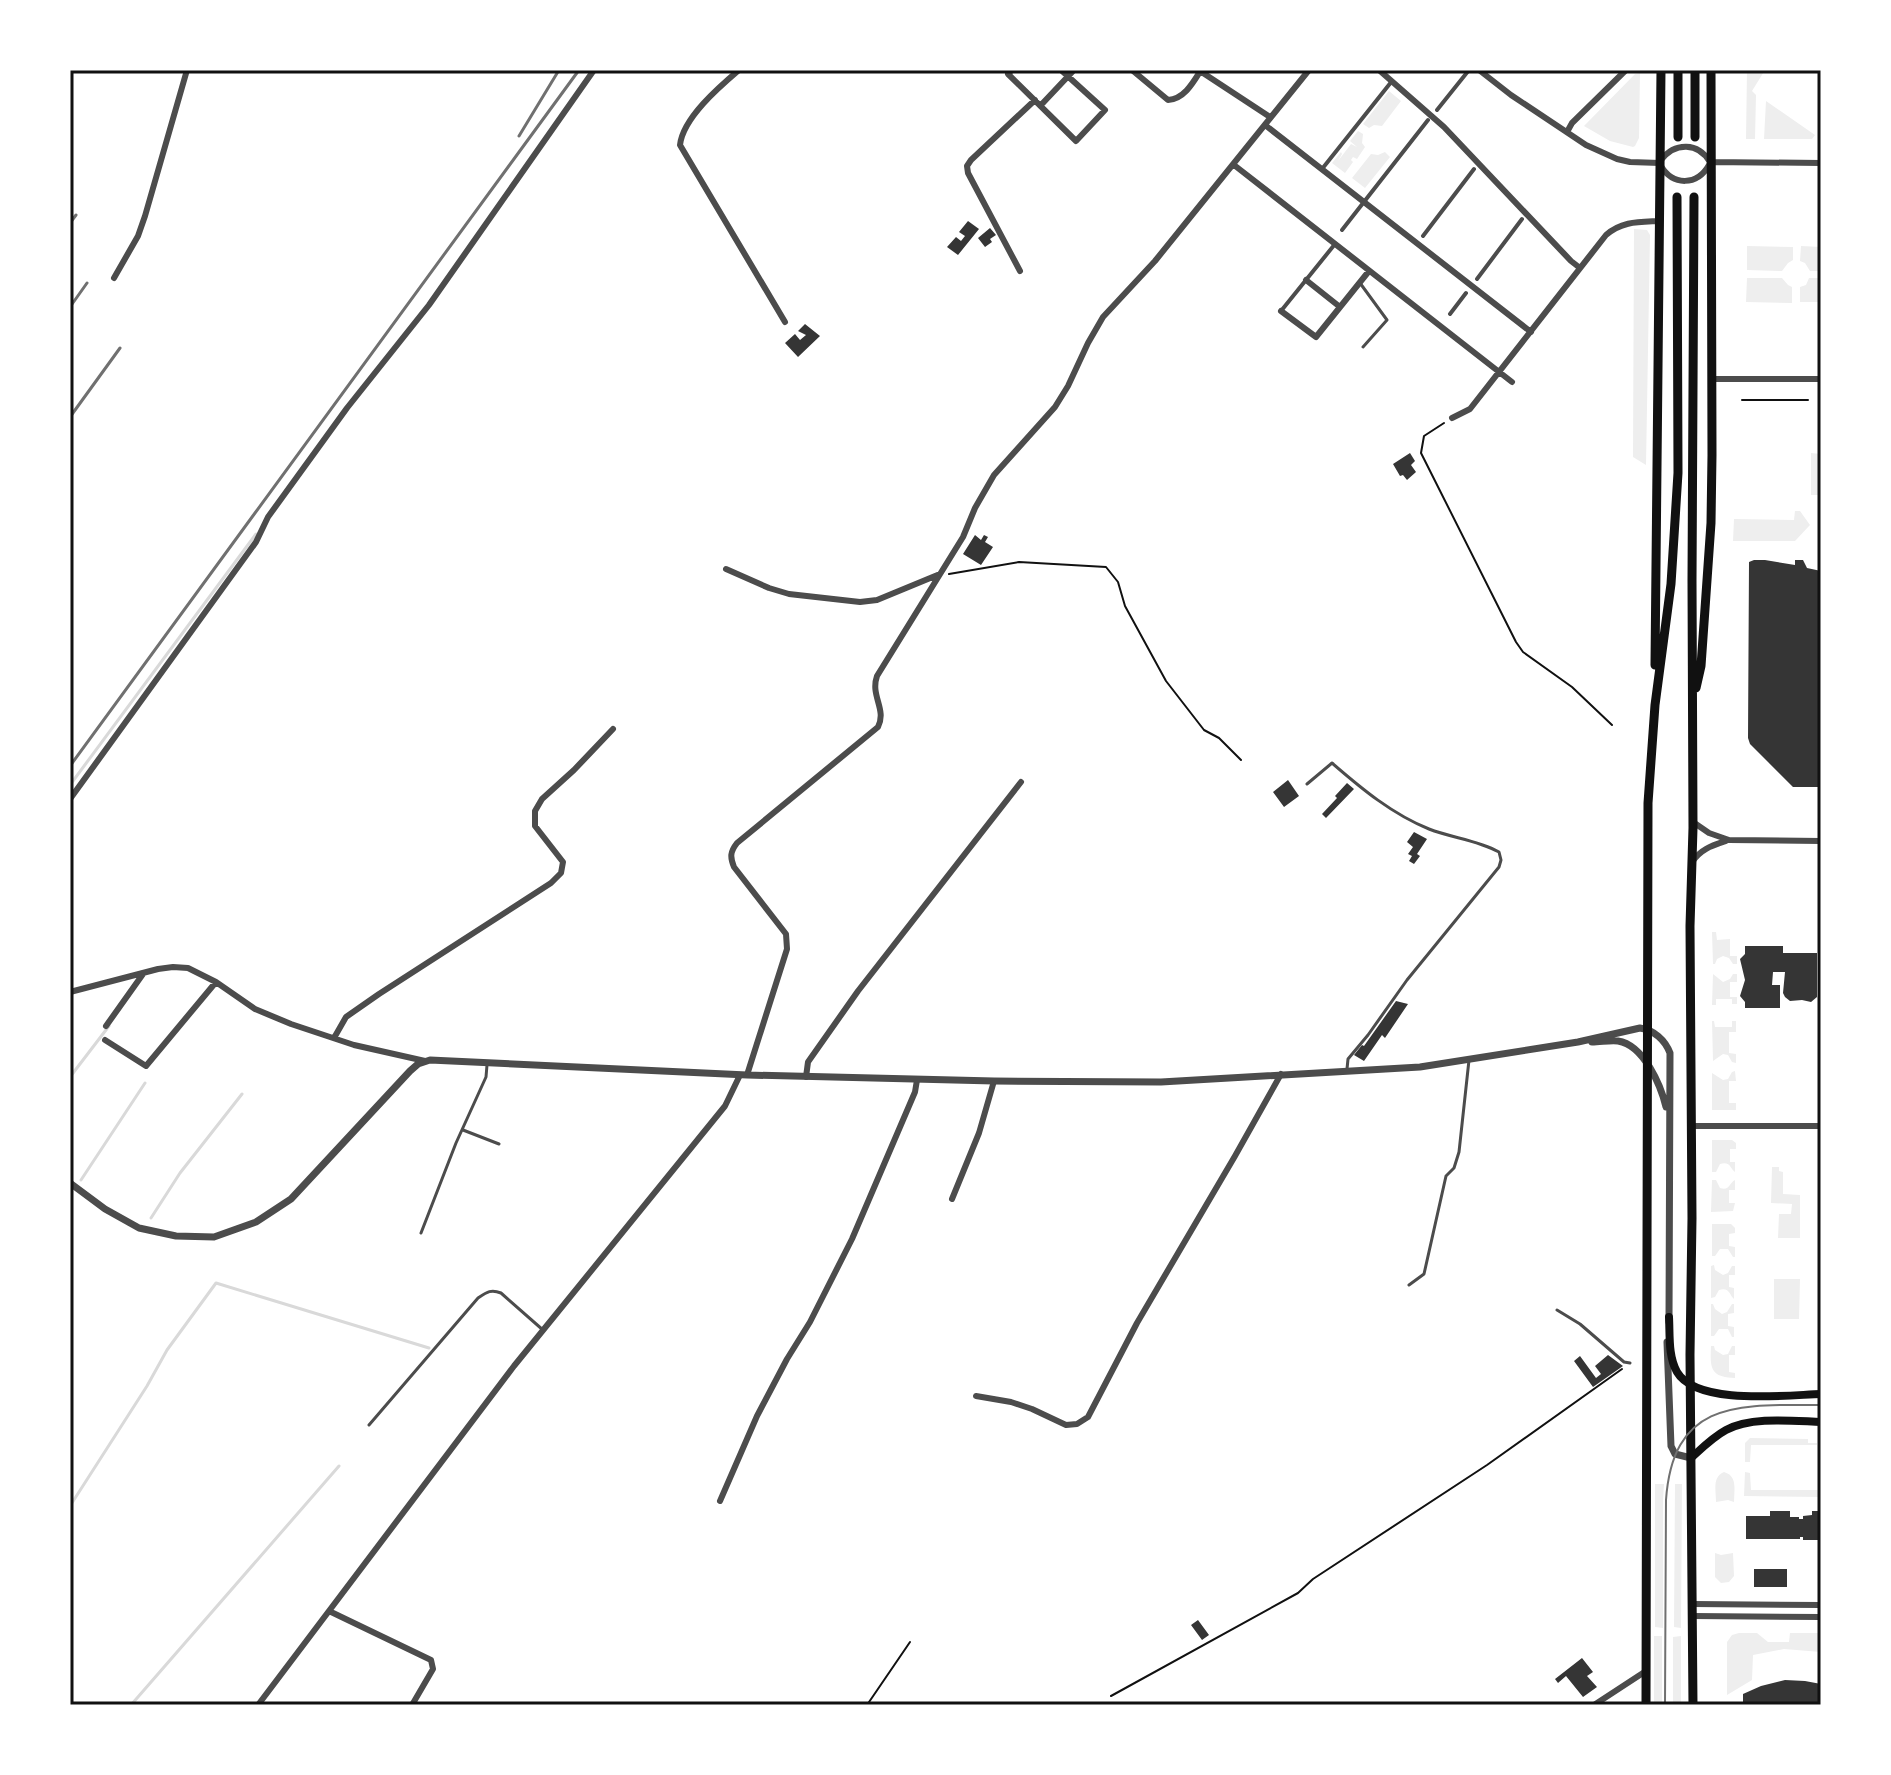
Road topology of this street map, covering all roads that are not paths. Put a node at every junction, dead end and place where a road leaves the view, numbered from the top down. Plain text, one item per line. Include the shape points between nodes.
1 (187, 70) edge
2 (594, 70) edge
3 (739, 70) edge
4 (1061, 70) edge
5 (1074, 70) edge
6 (1132, 70) edge
7 (1201, 70) edge
8 (1309, 70) edge
9 (1379, 70) edge
10 (1469, 70) edge
11 (1479, 70) edge
12 (1626, 70) edge
13 (1661, 70) edge
14 (1678, 70) edge
15 (1695, 70) edge
16 (1711, 70) edge
17 (1010, 72) edge
18 (1068, 76) junction
19 (1392, 81) junction
20 (1038, 103) junction
21 (1437, 110) dead end
22 (1270, 117) junction
23 (1428, 120) dead end
24 (1265, 125) junction
25 (1567, 132) junction
26 (1678, 137) dead end
27 (1695, 137) dead end
28 (1710, 162) junction
29 (1660, 163) junction
30 (1821, 163) edge
31 (1234, 165) junction
32 (1322, 169) junction
33 (1474, 169) dead end
34 (1677, 197) dead end
35 (1694, 197) dead end
36 (1365, 202) junction
37 (1522, 219) dead end
38 (1659, 221) junction
39 (1342, 230) dead end
40 (1423, 236) dead end
41 (1335, 244) junction
42 (1580, 268) junction
43 (1020, 271) dead end
44 (1369, 271) junction
45 (114, 278) dead end
46 (1477, 279) dead end
47 (1306, 280) junction
48 (1360, 283) junction
49 (1466, 293) dead end
50 (1340, 307) junction
51 (1281, 311) joint
52 (1450, 314) dead end
53 (785, 322) dead end
54 (1531, 332) junction
55 (1363, 347) dead end
56 (1499, 372) junction
57 (1713, 379) junction
58 (1821, 379) edge
59 (1512, 382) dead end
60 (1452, 418) road end
61 (726, 569) dead end
62 (940, 574) junction
63 (1692, 703) junction
64 (1655, 705) junction
65 (613, 729) dead end
66 (1021, 782) dead end
67 (1307, 784) dead end
68 (70, 799) edge
69 (1693, 822) junction
70 (1729, 840) junction
71 (1821, 841) edge
72 (1692, 863) junction
73 (143, 974) junction
74 (216, 982) junction
75 (70, 992) edge
76 (106, 1026) dead end
77 (1646, 1029) junction
78 (334, 1038) junction
79 (105, 1040) dead end
80 (1578, 1042) junction
81 (1469, 1060) junction
82 (425, 1061) junction
83 (488, 1062) junction
84 (1647, 1063) junction
85 (1347, 1072) junction
86 (1281, 1074) junction
87 (744, 1075) junction
88 (806, 1077) junction
89 (917, 1080) junction
90 (994, 1081) junction
91 (1690, 1126) junction
92 (1821, 1126) edge
93 (1669, 1127) junction
94 (463, 1130) junction
95 (499, 1144) dead end
96 (70, 1183) edge
97 (952, 1199) dead end
98 (421, 1233) dead end
99 (1409, 1285) dead end
100 (1557, 1310) dead end
101 (1669, 1317) junction
102 (543, 1330) junction
103 (1630, 1363) road end
104 (1691, 1386) junction
105 (1821, 1394) edge
106 (976, 1396) dead end
107 (1821, 1422) edge
108 (369, 1425) dead end
109 (1691, 1458) junction
110 (720, 1501) dead end
111 (1693, 1604) junction
112 (1821, 1605) edge
113 (329, 1611) junction
114 (1693, 1616) junction
115 (1821, 1617) edge
116 (1646, 1671) junction
117 (258, 1705) edge
118 (412, 1705) edge
119 (1594, 1705) edge
120 (1646, 1705) edge
121 (1693, 1705) edge

1 - 45 street via 138,236
2 - 68 street
3 - 53 street via 711,93 681,134 680,145
4 - 18 street
5 - 18 street
6 - 7 street via 1172,101
7 - 22 street
8 - 22 street
9 - 19 street
10 - 21 street
11 - 25 street
12 - 25 street
13 - 29 main road
14 - 26 main road
15 - 27 main road
16 - 28 main road
17 - 20 street
18 - 20 street
18 - 20 street via 1105,110 1076,141
19 - 32 street
19 - 42 street via 1438,121
20 - 43 street via 967,166
22 - 24 street
23 - 36 street
24 - 31 street
24 - 32 street
25 - 29 street via 1617,159
28 - 29 street via 1702,151 1681,146
28 - 29 street via 1704,173 1688,181 1671,177
28 - 30 street
28 - 57 main road
29 - 38 main road
31 - 41 street
31 - 62 street via 1103,317 1055,407 994,475
32 - 36 street
33 - 40 street
34 - 64 main road via 1678,473
35 - 63 main road
36 - 39 street
36 - 54 street
37 - 46 street
38 - 42 street via 1613,229
38 - 64 main road
41 - 44 street
41 - 47 street
42 - 54 street
44 - 48 street
44 - 56 street
47 - 50 street
47 - 51 street
48 - 50 street
48 - 55 lane via 1387,320
49 - 52 street
50 - 51 street via 1316,337
54 - 56 street
56 - 59 street
56 - 60 street via 1470,409
57 - 58 street
57 - 63 main road via 1706,604
61 - 62 street via 789,594 860,602
62 - 87 street via 877,676 874,688 882,716 878,727 731,850 734,867 786,934 787,949
63 - 69 main road
64 - 77 main road via 1648,803
65 - 78 street via 535,811 535,826 563,862 561,873 346,1017
66 - 88 street via 858,991 808,1062
67 - 85 lane via 1332,763 1370,796 1408,819 1488,846 1501,860 1348,1059
69 - 70 street
69 - 72 main road
70 - 71 street
70 - 72 street via 1708,846
72 - 91 main road
73 - 74 street via 181,967
73 - 75 street
73 - 76 street
74 - 78 street via 255,1009
74 - 79 street via 146,1066
77 - 80 street
77 - 84 main road
77 - 93 street via 1670,1053
78 - 82 street
80 - 81 street
80 - 84 street via 1618,1041
81 - 85 street
81 - 99 lane via 1459,1152 1446,1176 1424,1274
82 - 83 street
82 - 96 street via 291,1199 256,1222 214,1237 139,1228
83 - 87 street
83 - 94 lane
84 - 93 street via 1665,1101
84 - 116 main road
85 - 86 street
86 - 90 street via 1161,1082
86 - 106 street via 1088,1417 1066,1425 1011,1402
87 - 88 street
87 - 102 street via 725,1106
88 - 89 street
89 - 90 street
89 - 110 street via 852,1239 757,1416
90 - 97 street
91 - 92 street
91 - 104 main road
93 - 101 street
94 - 95 lane
94 - 98 lane
100 - 103 lane
101 - 104 main road via 1671,1357 1682,1380
101 - 109 street via 1669,1436 1675,1454
102 - 108 lane via 501,1293 489,1291
102 - 113 street
104 - 105 main road via 1751,1396
104 - 109 main road
107 - 109 main road via 1738,1424
109 - 111 main road
111 - 112 street
111 - 114 main road
113 - 117 street
113 - 118 street via 431,1660 433,1669
114 - 115 street
114 - 121 main road
116 - 119 street
116 - 120 main road

